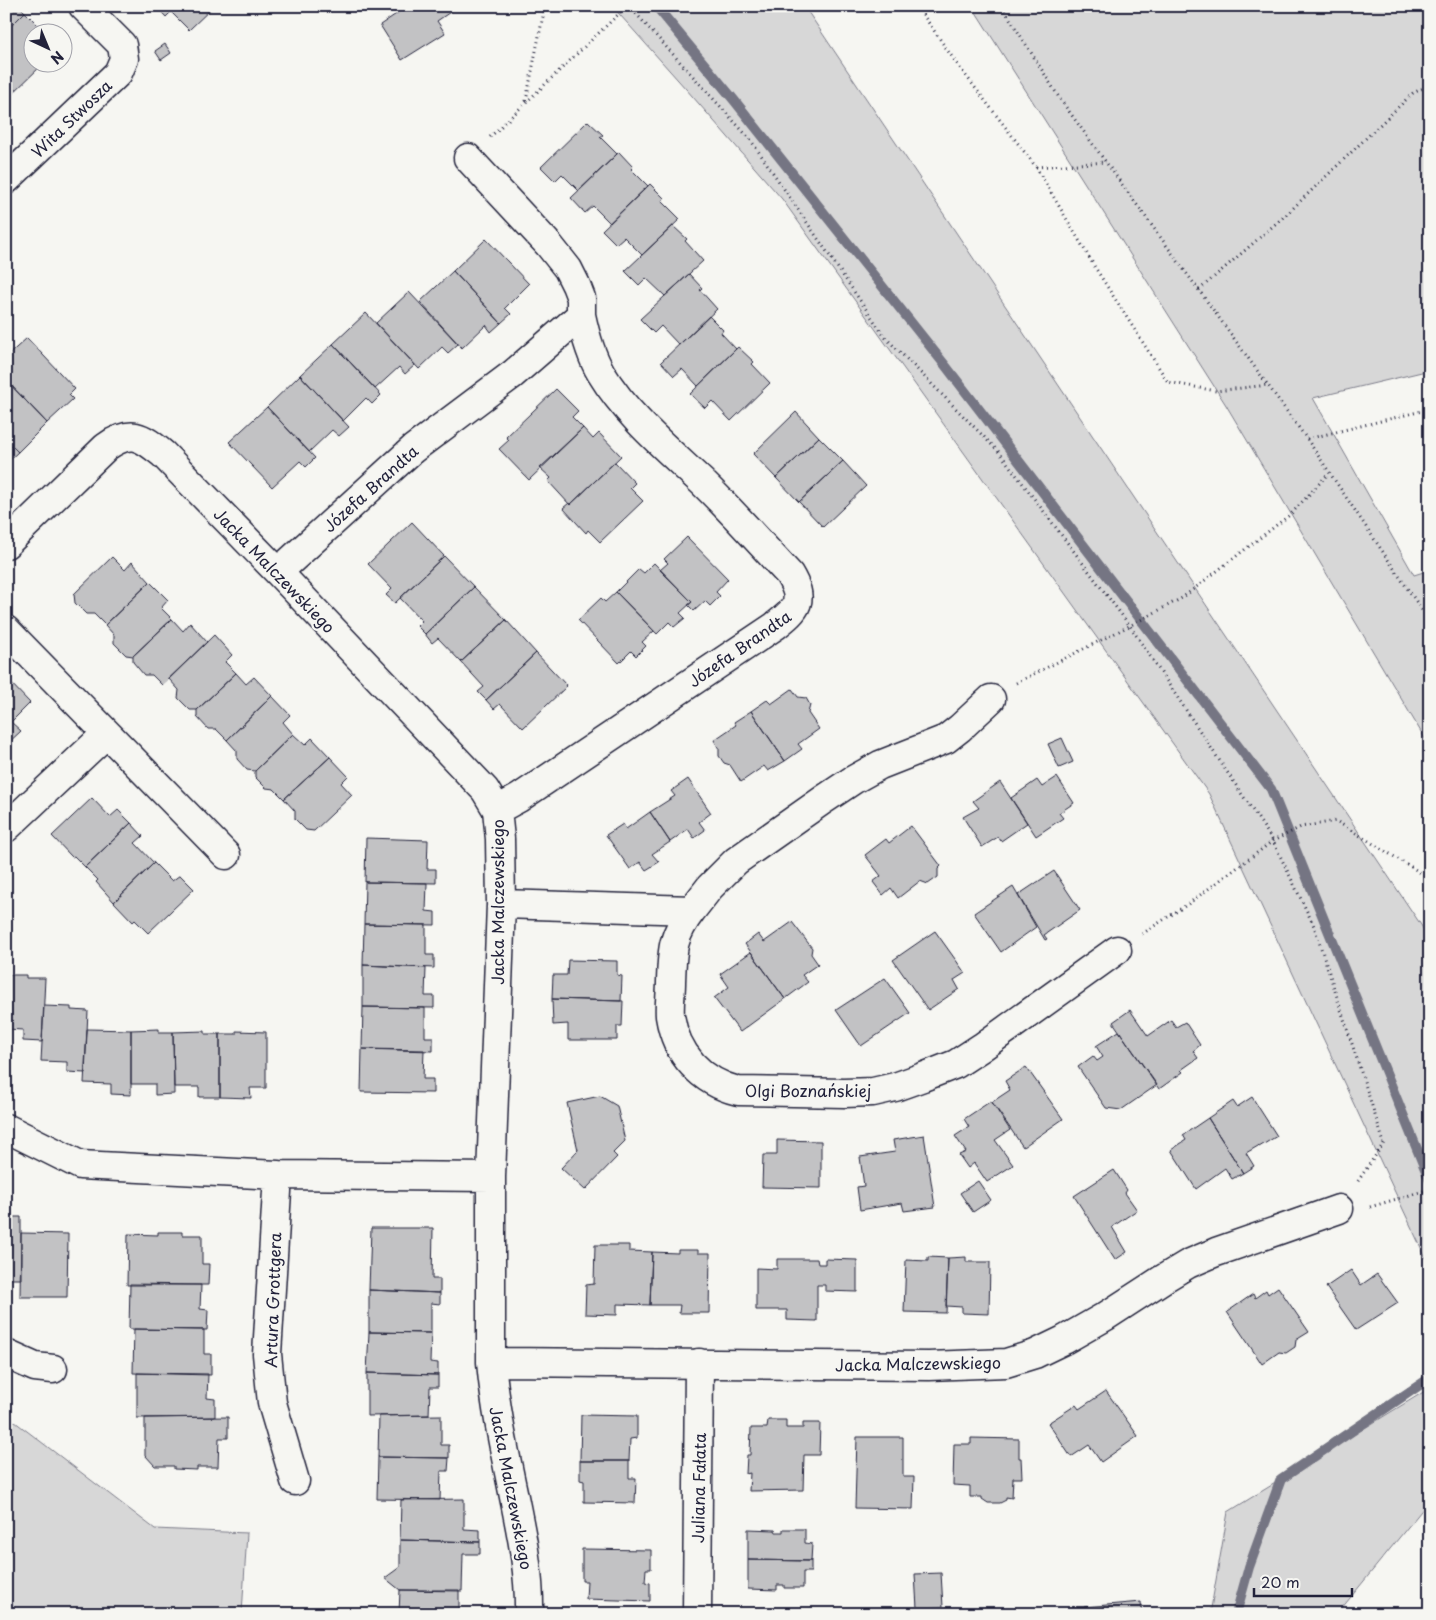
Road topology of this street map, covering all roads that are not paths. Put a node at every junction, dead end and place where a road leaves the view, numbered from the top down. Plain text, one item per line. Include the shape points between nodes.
1 (83, 6) edge
2 (468, 158) road end
3 (6, 180) edge
4 (582, 315) junction
5 (6, 544) edge
6 (278, 572) junction
7 (6, 630) edge
8 (991, 700) road end
9 (106, 734) junction
10 (497, 810) junction
11 (6, 828) edge
12 (226, 855) dead end
13 (501, 904) junction
14 (692, 910) junction
15 (1117, 950) road end
16 (6, 1128) edge
17 (278, 1175) junction
18 (491, 1176) junction
19 (1339, 1209) road end
20 (6, 1354) edge
21 (491, 1362) junction
22 (699, 1363) junction
23 (53, 1369) dead end
24 (295, 1481) dead end
25 (529, 1614) edge
26 (696, 1614) edge

1 - 3 street, Wita Stwosza via 122,45 124,59 118,73
2 - 4 street, Józefa Brandta via 568,270 581,298
4 - 6 street, Józefa Brandta via 513,374 413,449
4 - 10 street, Józefa Brandta via 586,335 601,372 621,399 647,431 789,574 798,595 797,604 792,613 775,626
5 - 6 street, Jacka Malczewskiego via 106,447 119,438 139,437 163,454
6 - 10 street, Jacka Malczewskiego via 485,790
7 - 9 street
8 - 14 street, Olgi Boznańskiej via 946,739 880,765 853,780 736,861
9 - 11 street
9 - 12 street
10 - 13 street, Jacka Malczewskiego
13 - 14 street
13 - 18 street, Jacka Malczewskiego
14 - 15 street, Olgi Boznańskiej via 681,925 672,950 670,1016 677,1042 692,1066 721,1087 738,1091 873,1092 923,1077 956,1064 982,1047
16 - 17 street via 80,1165
17 - 18 street
17 - 24 street, Artura Grottgera via 267,1354 272,1402
18 - 21 street, Jacka Malczewskiego
19 - 22 street, Jacka Malczewskiego via 1188,1264 1064,1340 1006,1363 929,1366
20 - 23 street via 35,1367
21 - 22 street, Jacka Malczewskiego
21 - 25 street, Jacka Malczewskiego via 501,1438 528,1572
22 - 26 street, Juliana Fałata

